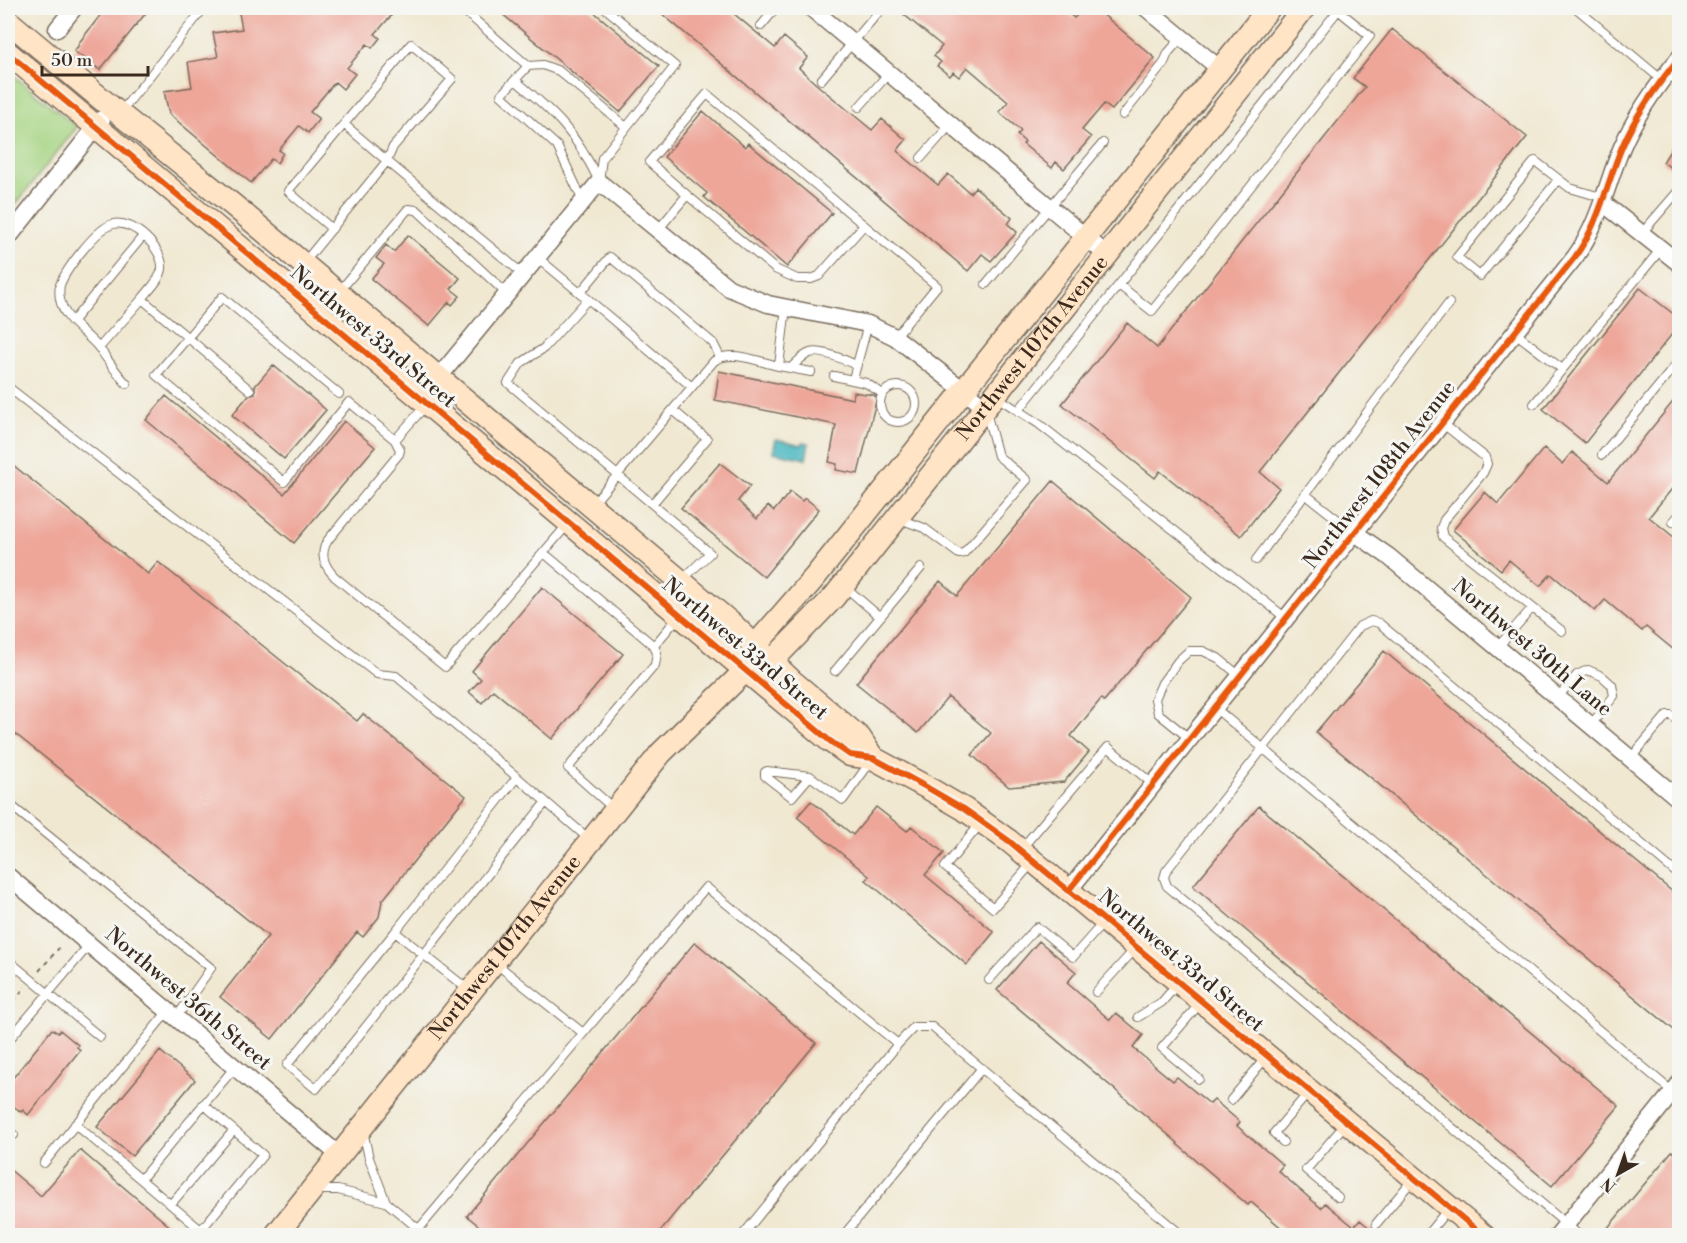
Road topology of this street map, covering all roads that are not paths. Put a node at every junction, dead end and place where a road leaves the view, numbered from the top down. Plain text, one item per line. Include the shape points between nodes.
1 (74, 8) edge
2 (204, 8) edge
3 (461, 8) edge
4 (605, 8) edge
5 (776, 8) edge
6 (811, 8) edge
7 (882, 8) edge
8 (1146, 8) edge
9 (1269, 8) edge
10 (1304, 8) edge
11 (1576, 8) edge
12 (1339, 9) edge
13 (8, 21) edge
14 (761, 26) dead end
15 (57, 29) dead end
16 (1181, 38) junction
17 (852, 42) junction
18 (8, 53) edge
19 (1680, 57) edge
20 (528, 66) junction
21 (1220, 69) junction
22 (889, 73) junction
23 (1670, 79) edge
24 (515, 80) junction
25 (821, 80) dead end
26 (1240, 87) junction
27 (860, 107) dead end
28 (115, 111) junction
29 (1123, 115) dead end
30 (951, 124) junction
31 (345, 125) junction
32 (96, 126) junction
33 (626, 127) junction
34 (1103, 143) dead end
35 (921, 158) dead end
36 (387, 161) junction
37 (1558, 180) junction
38 (599, 182) junction
39 (1680, 189) edge
40 (687, 195) junction
41 (1603, 200) junction
42 (583, 201) junction
43 (1050, 207) junction
44 (864, 225) junction
45 (332, 229) junction
46 (658, 230) junction
47 (1642, 233) junction
48 (143, 236) junction
49 (1086, 237) junction
50 (8, 238) edge
51 (1661, 249) junction
52 (1107, 255) junction
53 (537, 257) junction
54 (1679, 263) edge
55 (303, 264) junction
56 (524, 274) junction
57 (986, 284) dead end
58 (1119, 285) junction
59 (580, 293) junction
60 (338, 294) junction
61 (507, 294) junction
62 (142, 299) junction
63 (588, 299) junction
64 (1449, 303) dead end
65 (786, 307) junction
66 (72, 322) junction
67 (868, 324) junction
68 (1514, 332) junction
69 (895, 337) junction
70 (188, 338) junction
71 (99, 348) junction
72 (720, 357) junction
73 (1680, 360) edge
74 (856, 365) junction
75 (779, 366) junction
76 (791, 368) junction
77 (1562, 369) junction
78 (811, 372) dead end
79 (834, 376) dead end
80 (439, 378) junction
81 (853, 380) junction
82 (126, 384) dead end
83 (8, 387) edge
84 (692, 387) junction
85 (250, 390) dead end
86 (963, 391) junction
87 (339, 394) dead end
88 (883, 394) junction
89 (424, 402) junction
90 (1534, 404) dead end
91 (985, 407) junction
92 (673, 410) junction
93 (1018, 411) junction
94 (1442, 423) junction
95 (395, 440) junction
96 (1602, 455) dead end
97 (617, 474) junction
98 (1305, 494) junction
99 (652, 504) junction
100 (591, 506) junction
101 (1680, 514) edge
102 (897, 518) junction
103 (1673, 522) dead end
104 (569, 524) junction
105 (1355, 533) junction
106 (544, 553) junction
107 (1256, 560) dead end
108 (921, 568) dead end
109 (681, 581) junction
110 (843, 585) junction
111 (1532, 608) junction
112 (679, 616) junction
113 (880, 617) junction
114 (1287, 619) junction
115 (1562, 632) dead end
116 (654, 646) junction
117 (755, 646) junction
118 (1497, 648) junction
119 (771, 662) junction
120 (745, 671) junction
121 (835, 671) dead end
122 (1241, 677) junction
123 (1557, 698) junction
124 (1215, 708) junction
125 (1680, 722) edge
126 (1590, 726) junction
127 (1190, 739) junction
128 (1264, 748) junction
129 (873, 758) junction
130 (1630, 759) junction
131 (810, 776) junction
132 (517, 777) junction
133 (1154, 785) junction
134 (1680, 800) edge
135 (8, 803) edge
136 (545, 803) junction
137 (615, 809) junction
138 (983, 821) junction
139 (591, 840) junction
140 (1027, 855) junction
141 (8, 876) edge
142 (1680, 876) edge
143 (1070, 890) junction
144 (1106, 920) junction
145 (395, 932) junction
146 (88, 945) junction
147 (1137, 947) junction
148 (423, 954) junction
149 (8, 960) edge
150 (494, 962) junction
151 (989, 980) dead end
152 (1179, 982) junction
153 (470, 991) junction
154 (1096, 992) dead end
155 (48, 993) junction
156 (1202, 1001) junction
157 (172, 1014) junction
158 (1138, 1017) dead end
159 (583, 1034) junction
160 (100, 1037) dead end
161 (8, 1041) edge
162 (898, 1044) junction
163 (1267, 1055) junction
164 (235, 1067) junction
165 (982, 1068) junction
166 (1199, 1079) dead end
167 (1310, 1091) junction
168 (1677, 1091) edge
169 (1231, 1100) dead end
170 (203, 1104) junction
171 (1347, 1121) junction
172 (75, 1124) junction
173 (362, 1127) junction
174 (234, 1130) junction
175 (1283, 1142) dead end
176 (339, 1155) junction
177 (44, 1163) dead end
178 (1414, 1178) junction
179 (141, 1179) junction
180 (312, 1190) junction
181 (1338, 1197) dead end
182 (386, 1202) junction
183 (171, 1204) junction
184 (1449, 1207) junction
185 (1376, 1224) dead end
186 (1562, 1230) edge
187 (416, 1232) edge
188 (205, 1233) edge
189 (275, 1236) edge
190 (427, 1236) edge
191 (742, 1236) edge
192 (843, 1236) edge
193 (1182, 1236) edge
194 (1426, 1236) edge
195 (1484, 1236) edge
196 (1580, 1236) edge

1 - 15 street
2 - 28 lane
3 - 20 lane
4 - 33 lane via 675,66
5 - 14 lane
6 - 17 street
7 - 17 lane
8 - 16 street
9 - 21 street, Northwest 107th Avenue
10 - 26 street, Northwest 107th Avenue
11 - 23 lane
12 - 58 lane
12 - 58 lane via 1370,36 1152,312
13 - 28 street, Northwest 33rd Street
16 - 21 street
16 - 29 lane
17 - 22 street
17 - 25 lane
18 - 32 street, Northwest 33rd Street
19 - 23 street, Northwest 108th Avenue
20 - 24 lane
20 - 33 lane via 549,66 559,71
21 - 26 street
21 - 49 street, Northwest 107th Avenue
22 - 27 lane
22 - 30 street
23 - 41 street, Northwest 108th Avenue via 1626,138
24 - 38 lane via 563,123
24 - 42 lane via 501,95 557,146
26 - 52 street, Northwest 107th Avenue
28 - 32 street
28 - 55 street, Northwest 33rd Street
30 - 35 lane
30 - 43 street
31 - 36 lane
31 - 36 lane via 411,44 452,79 393,147
31 - 45 lane via 288,191
32 - 50 street
32 - 89 street, Northwest 33rd Street
33 - 38 lane via 602,158
34 - 43 lane
36 - 45 lane
36 - 56 lane
37 - 37 lane via 1535,161 1457,257 1480,276
37 - 41 lane
38 - 42 street
38 - 46 street
39 - 47 lane
40 - 44 lane via 775,269 797,279 819,276
40 - 44 lane via 649,162 707,94
40 - 46 lane
41 - 47 street
41 - 68 street, Northwest 108th Avenue via 1583,246
42 - 53 street
43 - 49 street
43 - 57 lane
44 - 69 lane via 937,286
45 - 55 lane
46 - 65 street via 729,288 755,300
47 - 51 street
48 - 62 lane via 156,248 162,263 159,277
48 - 66 lane
48 - 66 lane via 130,226 112,224 88,245 61,284 60,301
49 - 52 street
49 - 86 street, Northwest 107th Avenue
51 - 54 street
51 - 77 lane
52 - 91 street, Northwest 107th Avenue
53 - 56 street
53 - 59 lane
55 - 60 street, Northwest 33rd Street
56 - 61 street
58 - 93 lane
59 - 63 lane
59 - 72 lane via 610,257 713,343
60 - 61 lane via 408,209 417,210
60 - 80 street, Northwest 33rd Street
61 - 80 street
62 - 70 lane
62 - 71 lane
63 - 84 lane
63 - 97 lane via 544,348 521,363 508,383
64 - 98 lane
65 - 67 street
65 - 75 lane
66 - 71 lane
67 - 69 street
67 - 74 lane
68 - 77 lane
68 - 94 street, Northwest 108th Avenue
69 - 86 street
70 - 85 lane
70 - 87 lane via 222,297
70 - 95 lane via 156,375 284,482 349,402
71 - 82 lane
72 - 75 lane via 734,356
72 - 84 lane
73 - 96 lane
74 - 76 lane via 812,352
74 - 81 lane
75 - 76 lane
76 - 78 lane
77 - 90 lane
79 - 81 lane
80 - 89 street
80 - 100 street, Northwest 33rd Street
81 - 88 lane
83 - 132 lane via 377,674 396,676
84 - 92 lane
86 - 91 street
86 - 117 street, Northwest 107th Avenue
88 - 88 lane via 880,406 890,420 902,422 912,415 916,404 908,389 891,387
89 - 95 lane
89 - 104 street, Northwest 33rd Street
91 - 93 lane via 1000,399
91 - 102 street, Northwest 107th Avenue
91 - 102 lane via 998,456 1028,480 964,553 959,554 924,528
92 - 97 lane
92 - 99 lane via 706,439
93 - 114 lane
94 - 105 street, Northwest 108th Avenue
94 - 111 lane via 1485,457 1487,464 1444,520 1443,537
95 - 106 lane via 399,454 328,540 324,562 335,577 446,667
97 - 99 lane
97 - 100 lane
98 - 105 lane
98 - 107 lane
99 - 109 lane via 711,553
100 - 109 street, Northwest 33rd Street
101 - 103 lane
102 - 110 street, Northwest 107th Avenue
104 - 106 lane
104 - 112 street, Northwest 33rd Street
105 - 114 street, Northwest 108th Avenue
105 - 118 street, Northwest 30th Lane
106 - 116 lane
108 - 113 lane
109 - 117 street, Northwest 33rd Street
110 - 113 lane
110 - 119 street, Northwest 107th Avenue
111 - 115 lane
111 - 118 lane
112 - 116 lane
112 - 120 street, Northwest 33rd Street
113 - 121 lane
114 - 122 street, Northwest 108th Avenue
116 - 137 lane via 655,665 568,768
117 - 119 street, Northwest 33rd Street
117 - 120 street, Northwest 107th Avenue
118 - 123 street, Northwest 30th Lane
119 - 120 street, Northwest 107th Avenue
119 - 129 street, Northwest 33rd Street via 860,738
120 - 129 street, Northwest 33rd Street via 845,752
120 - 137 street, Northwest 107th Avenue via 670,742
122 - 124 street, Northwest 108th Avenue
122 - 127 lane via 1203,651 1189,651 1178,661 1155,699 1158,713
123 - 126 street, Northwest 30th Lane
123 - 126 lane via 1577,675 1588,670 1612,685 1614,696
124 - 127 street, Northwest 108th Avenue
124 - 128 lane
125 - 130 lane via 1671,715 1663,718
126 - 130 street, Northwest 30th Lane
127 - 133 street, Northwest 108th Avenue
128 - 142 lane via 1360,626 1371,621 1379,623
128 - 168 lane
128 - 186 lane via 1166,871 1167,886
129 - 131 lane via 843,801
129 - 138 street, Northwest 33rd Street
130 - 134 street, Northwest 30th Lane
131 - 131 lane via 767,771 765,772 792,797
132 - 136 lane
132 - 145 lane
133 - 140 lane via 1108,747
133 - 143 street, Northwest 108th Avenue
135 - 157 lane via 211,968
136 - 139 lane
136 - 148 lane
137 - 139 street, Northwest 107th Avenue
138 - 140 street, Northwest 33rd Street
138 - 140 lane via 945,867 993,908
139 - 150 street, Northwest 107th Avenue
140 - 143 street, Northwest 33rd Street
141 - 146 street, Northwest 36th Street
143 - 144 street, Northwest 33rd Street
144 - 147 street, Northwest 33rd Street
144 - 151 lane via 1073,957 1037,927
145 - 148 lane
145 - 148 lane via 287,1065 316,1089
146 - 155 lane
146 - 157 street, Northwest 36th Street
147 - 152 street, Northwest 33rd Street
147 - 154 lane
148 - 153 lane
149 - 155 lane
150 - 153 street, Northwest 107th Avenue
150 - 159 lane
152 - 156 street, Northwest 33rd Street
152 - 158 lane via 1162,1002
153 - 173 street, Northwest 107th Avenue
155 - 160 lane
155 - 161 lane
156 - 163 street, Northwest 33rd Street
156 - 166 lane via 1162,1048
157 - 164 street, Northwest 36th Street
157 - 172 lane
159 - 162 lane via 706,887
159 - 187 lane
162 - 165 lane via 914,1027 932,1027
162 - 191 lane
163 - 167 street, Northwest 33rd Street
163 - 169 lane
164 - 170 lane
164 - 176 street, Northwest 36th Street
165 - 192 lane
165 - 193 lane
167 - 171 street, Northwest 33rd Street
167 - 175 lane via 1274,1133
168 - 186 street
170 - 174 lane
170 - 179 lane
171 - 178 street, Northwest 33rd Street
171 - 181 lane via 1306,1170
172 - 177 lane
172 - 179 lane
173 - 176 street, Northwest 107th Avenue
173 - 182 lane
174 - 183 lane
174 - 188 lane via 263,1155
176 - 180 street, Northwest 107th Avenue
178 - 184 street, Northwest 33rd Street
178 - 185 lane
179 - 183 lane
180 - 182 lane via 338,1190
180 - 189 street, Northwest 107th Avenue
182 - 187 lane
183 - 188 lane
184 - 194 lane
184 - 195 street, Northwest 33rd Street
186 - 196 lane
187 - 190 lane

